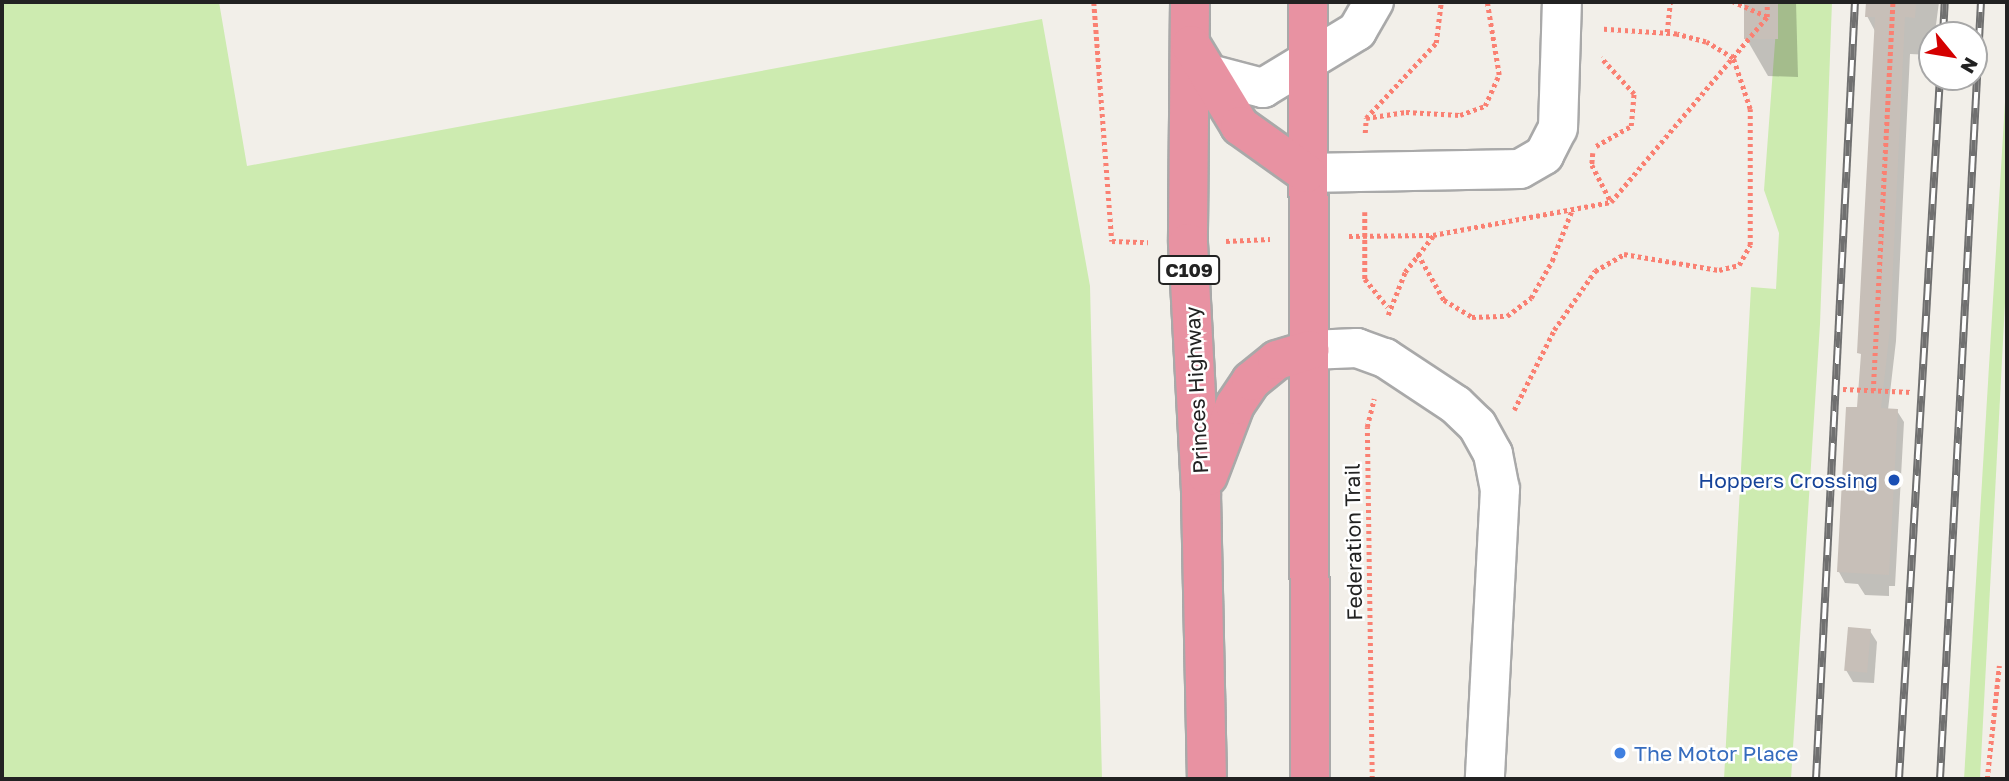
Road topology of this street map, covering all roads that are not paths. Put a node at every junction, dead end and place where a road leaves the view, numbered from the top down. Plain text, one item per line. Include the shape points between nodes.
1 (1190, 2) edge
2 (1308, 2) edge
3 (1374, 2) edge
4 (1562, 2) edge
5 (1200, 60) junction
6 (1307, 65) junction
7 (1306, 173) junction
8 (1310, 350) junction
9 (1201, 495) junction
10 (1207, 779) edge
11 (1310, 779) edge
12 (1485, 779) edge

1 - 5 highway, Princes Highway / C109
2 - 6 highway
3 - 6 street via 1357,31
4 - 7 street via 1558,128 1544,155 1520,169
5 - 6 street via 1263,88
5 - 7 highway via 1240,126
5 - 9 highway, Princes Highway / C109 via 1188,243
6 - 7 highway
7 - 8 highway
8 - 9 highway via 1277,360 1251,381 1223,430
8 - 11 highway
8 - 12 street via 1357,348 1385,358 1456,405 1477,425 1493,454 1500,489
9 - 10 highway, Princes Highway / C109

